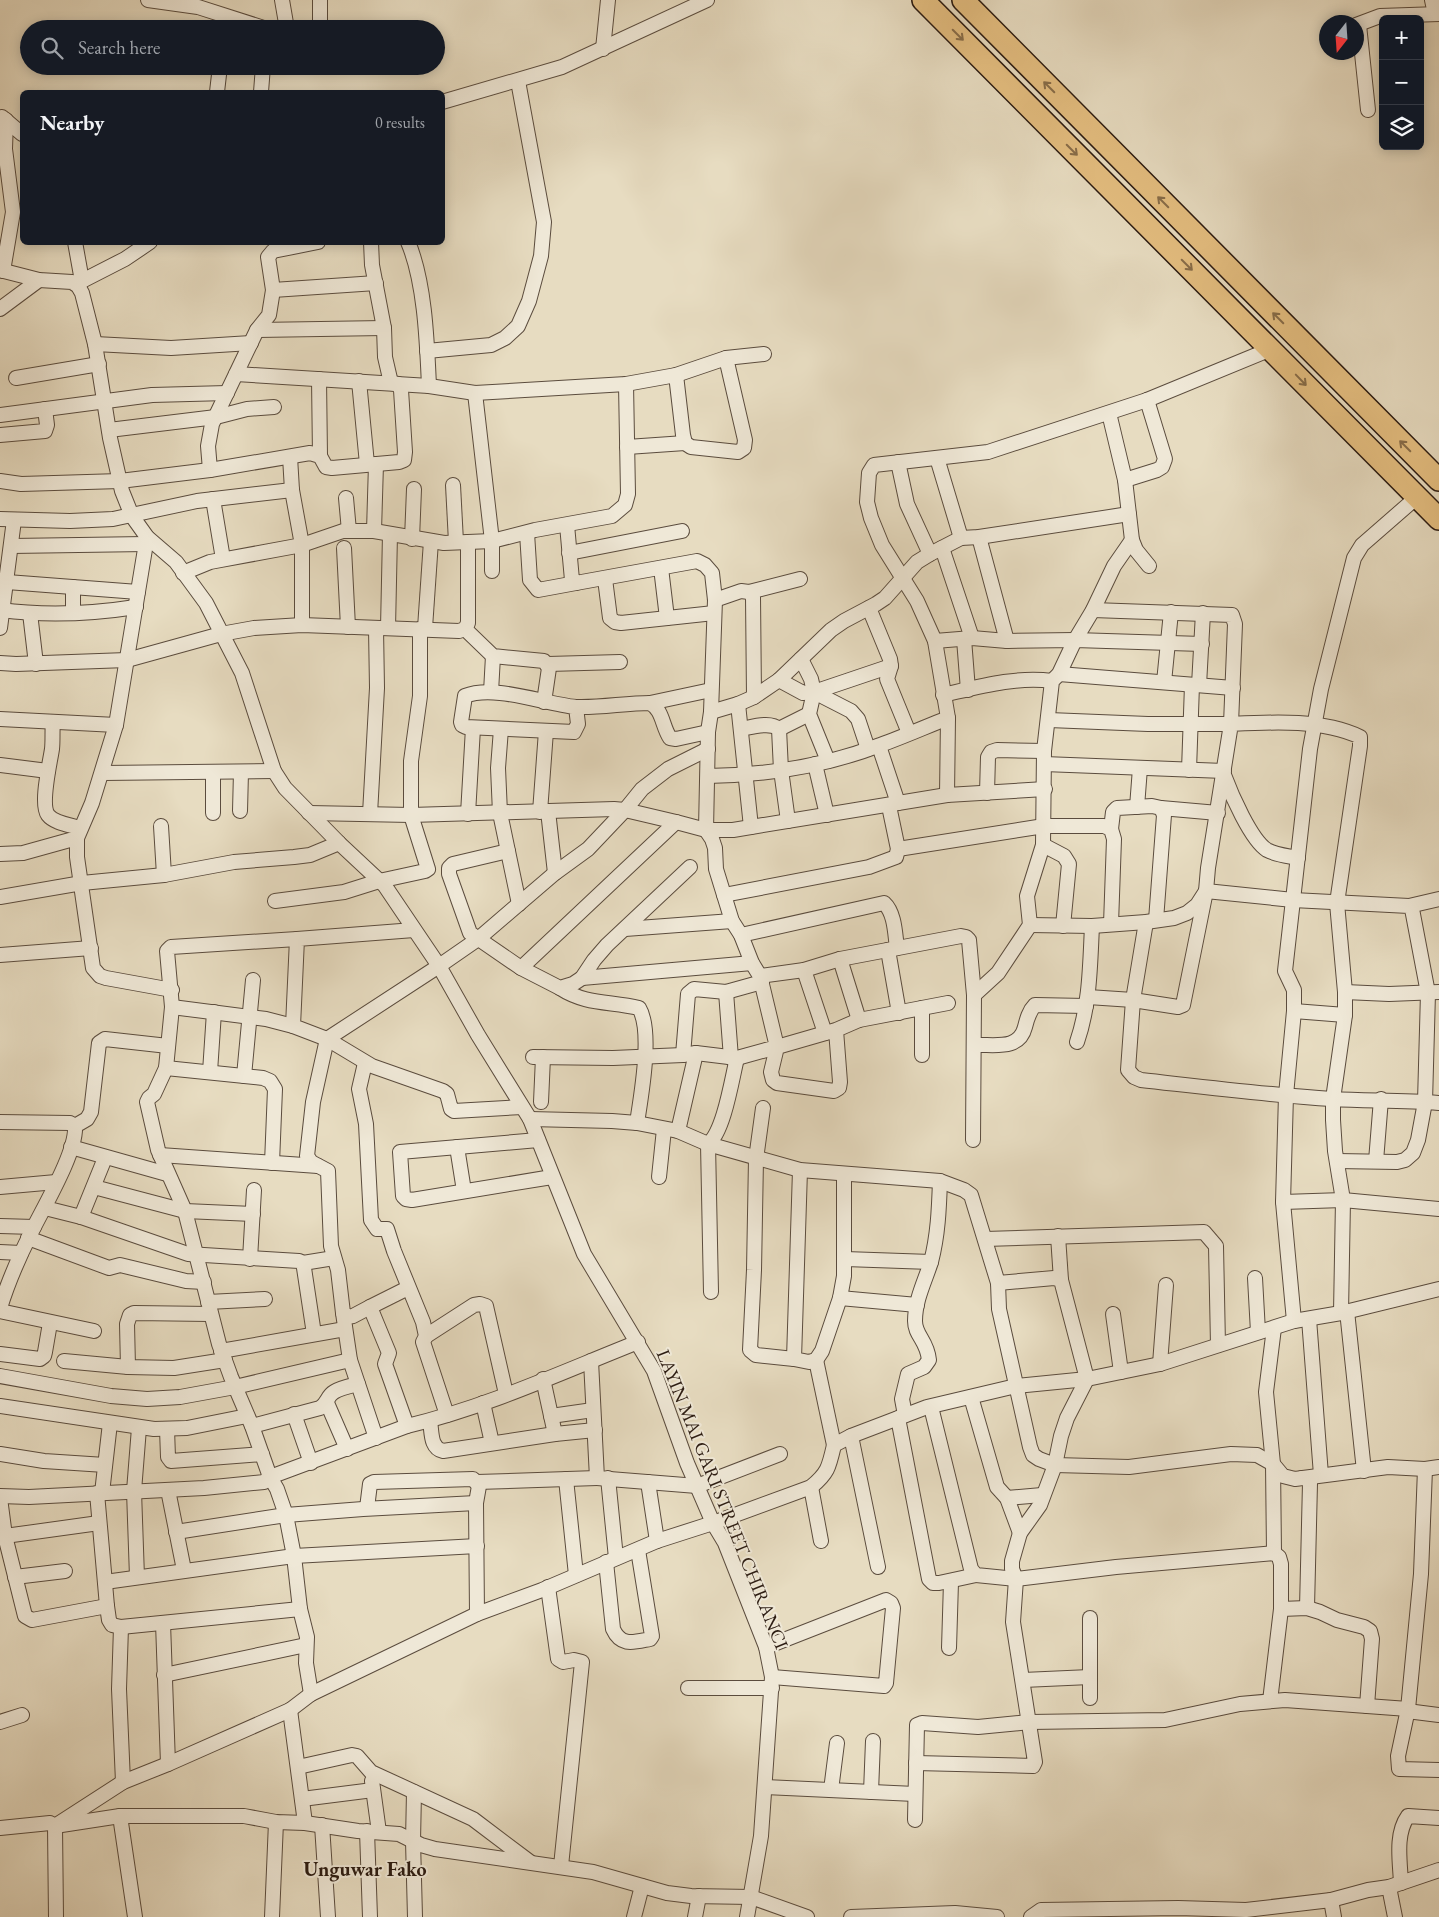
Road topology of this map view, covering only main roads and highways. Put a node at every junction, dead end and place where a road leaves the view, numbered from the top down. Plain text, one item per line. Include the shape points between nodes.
1 (923, 0) edge
2 (963, 0) edge
3 (1367, 408) junction
4 (1347, 428) junction
5 (1439, 480) edge
6 (1439, 519) edge

1 -> 4 main road
3 -> 2 main road
3 - 4 main road
5 -> 3 main road
4 - 6 main road

